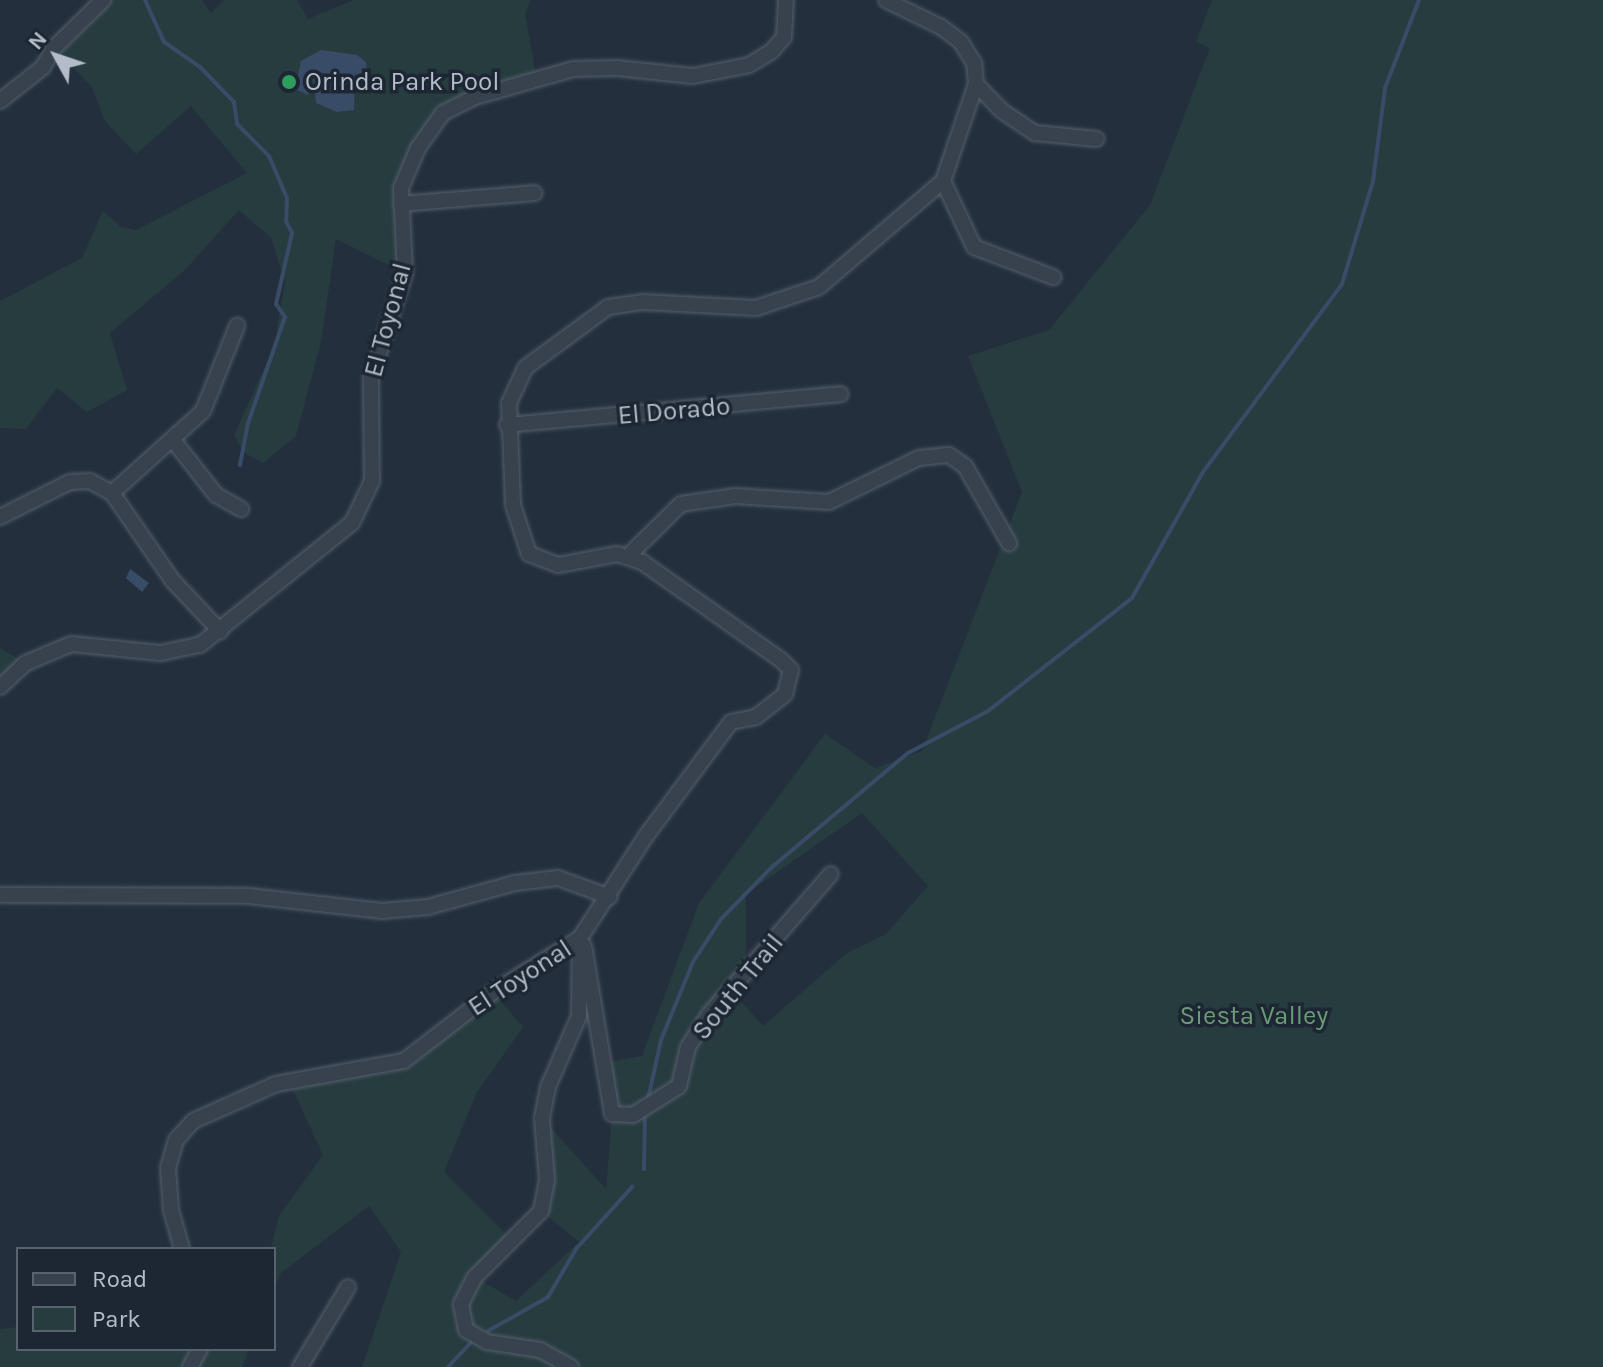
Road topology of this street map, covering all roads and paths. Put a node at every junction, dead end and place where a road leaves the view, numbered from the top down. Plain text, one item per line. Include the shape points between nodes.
1 (103, 0) edge
2 (786, 0) edge
3 (886, 0) edge
4 (976, 84) junction
5 (0, 101) edge
6 (1097, 139) dead end
7 (943, 181) junction
8 (535, 193) dead end
9 (401, 204) junction
10 (1053, 277) dead end
11 (237, 326) dead end
12 (841, 394) dead end
13 (507, 425) junction
14 (173, 440) junction
15 (112, 493) junction
16 (241, 509) dead end
17 (0, 517) edge
18 (1009, 543) dead end
19 (627, 557) junction
20 (220, 631) junction
21 (0, 687) edge
22 (831, 874) dead end
23 (0, 895) edge
24 (610, 897) junction
25 (580, 938) junction
26 (181, 1247) edge
27 (348, 1287) dead end
28 (300, 1367) edge
29 (571, 1367) edge

1 - 5 street via 54,48 43,67
2 - 9 street, El Toyonal via 784,37 749,65 693,76 573,69 453,107 436,120 418,148 401,188
3 - 4 street via 961,42 974,63
4 - 6 street via 1002,111 1035,133
4 - 7 street
7 - 10 street via 974,247
7 - 13 street via 819,287 756,308 643,302 608,307 518,376
8 - 9 street
9 - 20 street, El Toyonal via 405,273 371,378 369,497 352,523 320,553
11 - 14 street via 203,411
12 - 13 street, El Dorado
13 - 19 street via 513,505 529,554 558,565 604,555
14 - 15 street
14 - 16 street via 216,495
15 - 17 street via 90,481 70,482
15 - 20 street via 173,581
18 - 19 street via 965,466 949,455 919,458 829,502 735,496 681,504
19 - 24 street, El Toyonal via 714,608 791,670 792,682 776,704 756,717 731,722 646,836
20 - 21 street, El Toyonal via 200,645 169,652 59,647 26,663
22 - 25 street, South Trail via 710,1013 688,1047 679,1086 646,1110 612,1114 588,952
23 - 24 street via 249,896 382,911 428,907 515,883 558,878
24 - 25 street, El Toyonal
25 - 26 street, El Toyonal via 493,992 404,1061 276,1084 193,1121 176,1140 168,1168 171,1210
25 - 29 street via 579,1016 548,1087 542,1118 547,1180 541,1211 475,1277 461,1304 466,1330 487,1342 540,1350
27 - 28 street

